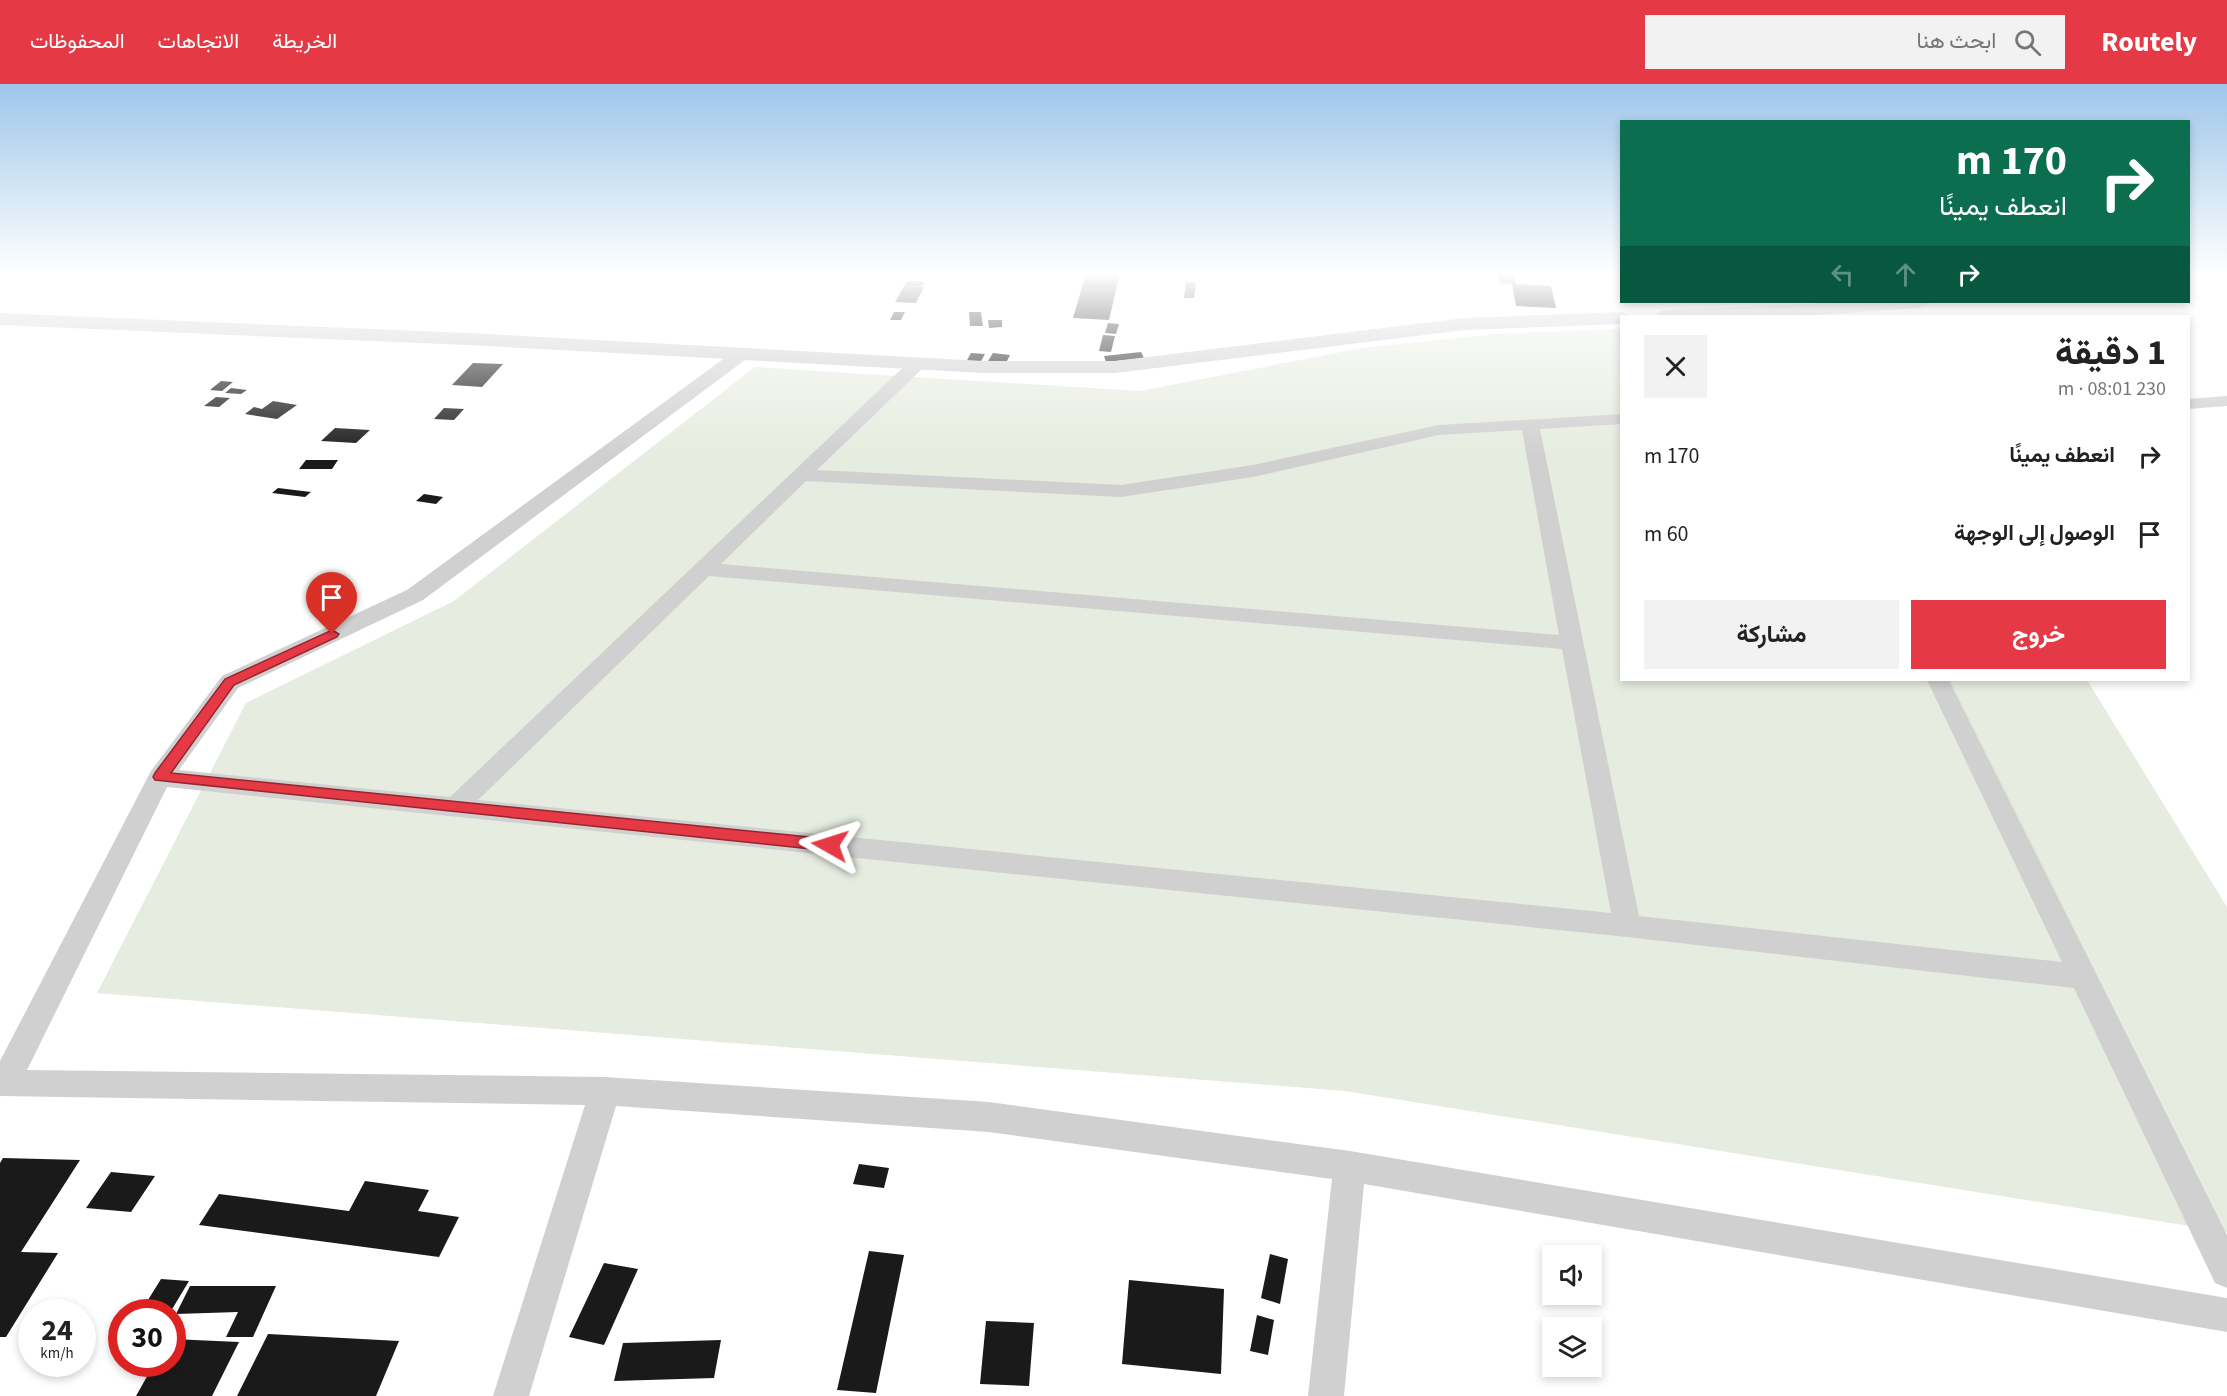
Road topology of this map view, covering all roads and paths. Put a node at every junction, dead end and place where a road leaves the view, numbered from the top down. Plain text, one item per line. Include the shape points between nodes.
1 (333, 334) edge
2 (1382, 334) edge
3 (743, 353) junction
4 (918, 363) junction
5 (2227, 400) edge
6 (2190, 404) edge
7 (1620, 419) edge
8 (1530, 426) junction
9 (802, 475) junction
10 (703, 569) junction
11 (1573, 643) junction
12 (1938, 681) edge
13 (160, 777) junction
14 (455, 807) junction
15 (1627, 926) junction
16 (2085, 977) junction
17 (2, 1084) edge
18 (605, 1091) junction
19 (1350, 1166) junction
20 (2227, 1271) edge
21 (2227, 1314) edge
22 (512, 1396) edge
23 (1326, 1396) edge

1 - 3 street
2 - 4 street via 1115,367 984,368
3 - 4 street
3 - 13 street via 415,595 230,682
4 - 9 street
5 - 6 street
7 - 8 street
8 - 9 street via 1439,430 1253,471 1121,491
8 - 11 street
9 - 10 street
10 - 11 street
10 - 14 street
11 - 15 street
12 - 16 street
13 - 14 street
13 - 17 street
14 - 15 street
15 - 16 street
16 - 20 street
17 - 18 street
18 - 19 street via 989,1117
18 - 22 street
19 - 21 street
19 - 23 street

